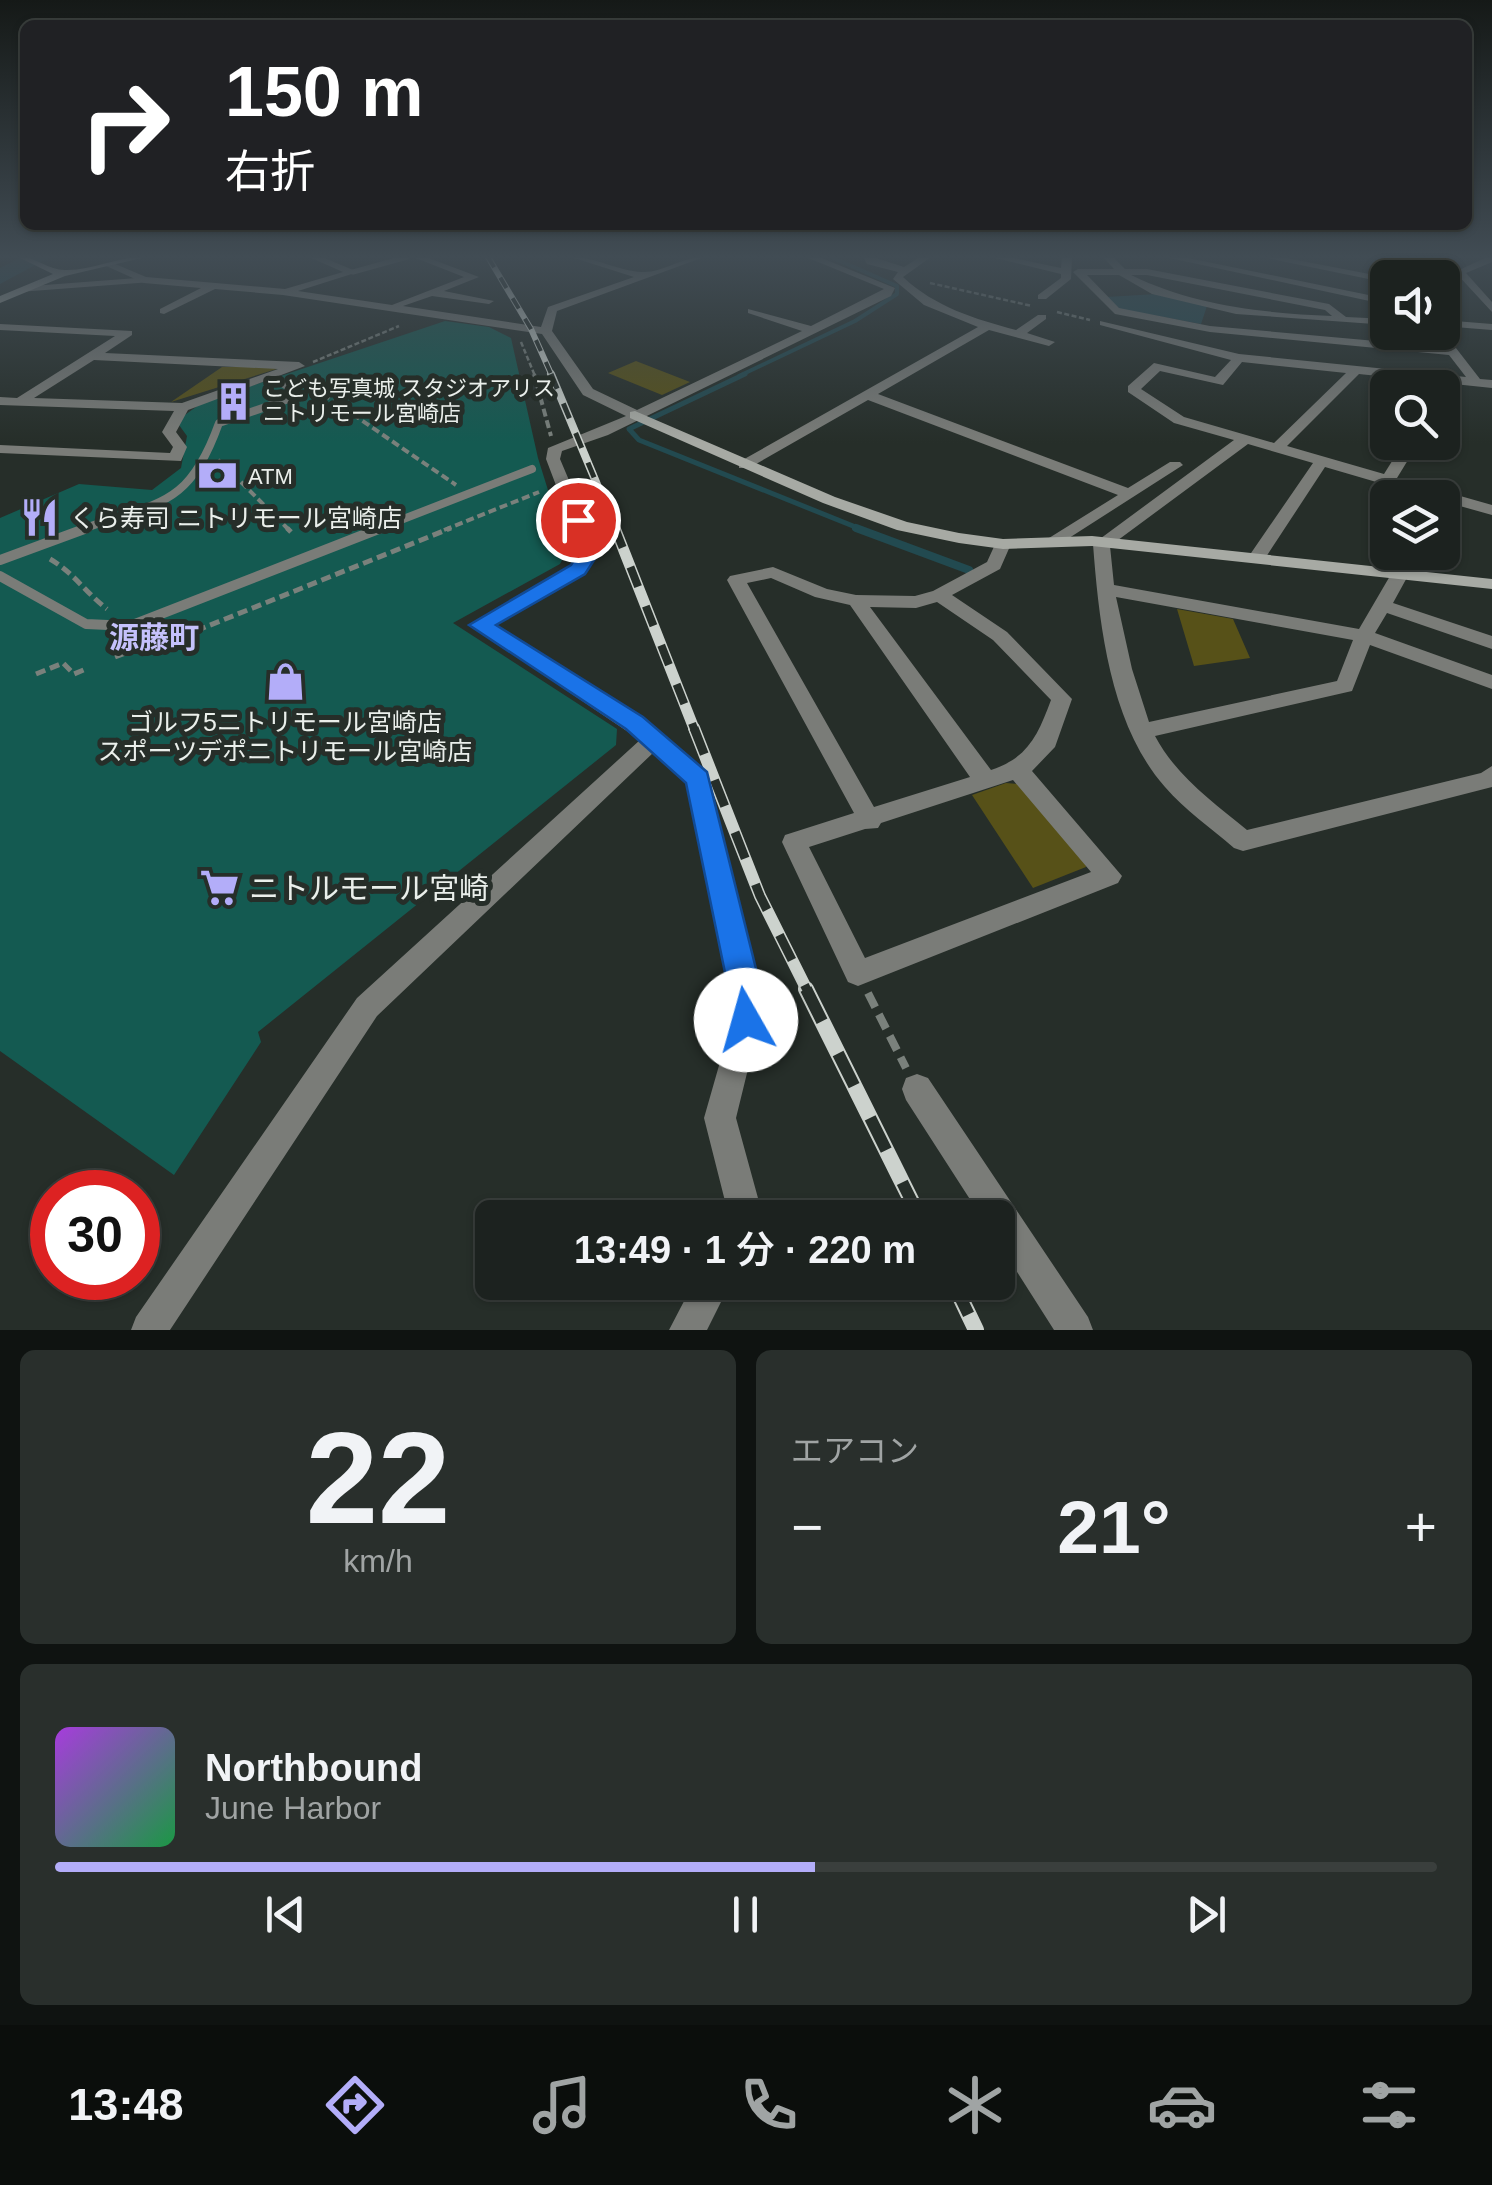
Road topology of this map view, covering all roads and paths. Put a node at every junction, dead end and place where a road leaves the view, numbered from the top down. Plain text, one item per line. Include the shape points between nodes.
1 (411, 319) edge
2 (480, 319) edge
3 (549, 319) edge
4 (777, 319) edge
5 (838, 319) edge
6 (970, 319) edge
7 (1039, 319) edge
8 (1088, 319) edge
9 (1155, 319) edge
10 (1212, 319) edge
11 (1343, 319) edge
12 (1370, 321) edge
13 (1104, 323) joint
14 (1460, 324) edge
15 (988, 326) junction
16 (1492, 326) edge
17 (0, 327) edge
18 (513, 328) junction
19 (1210, 330) junction
20 (546, 331) junction
21 (814, 331) junction
22 (1018, 334) junction
23 (1049, 342) dead end
24 (1200, 350) junction
25 (1454, 352) joint
26 (91, 356) junction
27 (1239, 358) junction
28 (300, 366) junction
29 (1354, 372) junction
30 (1370, 373) edge
31 (1460, 380) edge
32 (281, 382) dead end
33 (1476, 382) junction
34 (1492, 384) edge
35 (310, 388) dead end
36 (870, 396) junction
37 (0, 401) edge
38 (18, 402) junction
39 (183, 406) junction
40 (0, 413) edge
41 (634, 415) junction
42 (1247, 438) junction
43 (1278, 447) junction
44 (555, 448) junction
45 (0, 449) edge
46 (216, 458) dead end
47 (1323, 460) junction
48 (1401, 460) edge
49 (744, 465) junction
50 (1176, 466) dead end
51 (532, 470) dead end
52 (1388, 480) joint
53 (462, 489) dead end
54 (539, 492) dead end
55 (1130, 494) junction
56 (1460, 501) edge
57 (484, 506) dead end
58 (1492, 510) edge
59 (492, 512) junction
60 (291, 532) dead end
61 (1056, 542) junction
62 (1004, 544) junction
63 (1101, 544) junction
64 (1258, 556) junction
65 (0, 560) edge
66 (327, 568) dead end
67 (1404, 570) edge
68 (1402, 574) junction
69 (334, 575) junction
70 (0, 576) edge
71 (1492, 584) edge
72 (1104, 589) junction
73 (939, 595) junction
74 (856, 601) junction
75 (1384, 606) junction
76 (1364, 636) junction
77 (1492, 642) edge
78 (115, 657) dead end
79 (86, 669) dead end
80 (36, 674) dead end
81 (1492, 682) edge
82 (1140, 732) junction
83 (653, 740) junction
84 (1018, 770) junction
85 (1492, 774) edge
86 (986, 781) junction
87 (870, 821) junction
88 (858, 973) junction
89 (917, 1089) joint
90 (742, 1200) edge
91 (704, 1300) edge
92 (149, 1330) edge
93 (687, 1330) edge
94 (1075, 1330) edge

1 - 28 path
2 - 18 street
3 - 20 street
4 - 21 street
5 - 21 street
6 - 15 street
7 - 22 street
8 - 13 path
9 - 19 street
10 - 19 street
11 - 12 street
13 - 24 street via 1170,336
14 - 16 street
15 - 22 street
15 - 36 street
17 - 26 street via 128,332
18 - 20 street
18 - 44 path via 530,358
19 - 24 street
19 - 25 street
20 - 41 street via 588,392
21 - 41 street
22 - 23 street
24 - 27 street
25 - 33 street
26 - 28 street
26 - 38 street
27 - 29 street
27 - 42 street via 1218,382 1158,366 1133,390 1179,420
28 - 39 street
29 - 30 street
29 - 43 street
31 - 33 street
32 - 65 lane via 300,395 219,423 204,465 181,493
33 - 34 street
35 - 53 path via 317,386
36 - 49 street
36 - 55 street
37 - 38 street
38 - 39 street
38 - 40 street
39 - 45 street via 169,432 180,447 176,458
41 - 44 street
41 - 49 street
42 - 43 street
42 - 63 street
43 - 47 street
44 - 83 street via 553,460 590,551 578,570 480,625
46 - 60 path
47 - 52 street
47 - 64 street
48 - 52 street
49 - 62 street via 903,526
50 - 55 street
51 - 70 lane via 130,626 86,624
54 - 59 path
55 - 61 street
56 - 58 street
57 - 59 path
59 - 69 path
61 - 62 street
61 - 63 street
62 - 73 street via 994,566
63 - 64 street
63 - 72 street
64 - 68 street
66 - 69 path
67 - 68 street
68 - 71 street
68 - 75 street
69 - 78 path via 146,651 143,646
72 - 76 street
72 - 82 street
73 - 74 street via 916,602
73 - 84 street via 1000,636 1062,699 1044,748
74 - 86 street
74 - 87 street via 773,572 736,580
75 - 76 street
75 - 77 street
76 - 81 street
76 - 82 street via 1344,686
79 - 80 path via 74,674 62,663
82 - 85 street via 1169,778 1243,841
83 - 90 street via 698,778 746,997 720,1118
83 - 92 street via 367,1007
84 - 86 street
84 - 88 street via 1109,876
86 - 87 street
87 - 88 street via 794,842
88 - 89 path
89 - 94 street
91 - 93 street

